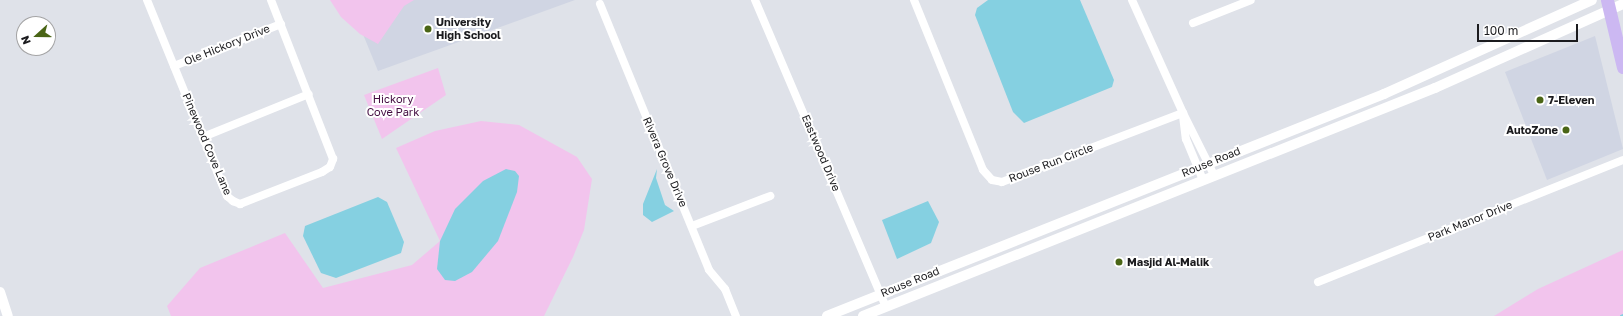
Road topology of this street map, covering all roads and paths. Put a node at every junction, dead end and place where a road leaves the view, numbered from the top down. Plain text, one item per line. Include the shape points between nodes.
1 (147, 0) edge
2 (271, 0) edge
3 (755, 0) edge
4 (914, 0) edge
5 (1132, 0) edge
6 (1251, 0) edge
7 (1592, 0) edge
8 (600, 4) dead end
9 (1623, 4) edge
10 (1608, 5) edge
11 (1193, 23) dead end
12 (280, 24) junction
13 (174, 66) junction
14 (1623, 67) edge
15 (309, 94) junction
16 (1183, 113) junction
17 (1196, 135) junction
18 (203, 137) junction
19 (1186, 139) junction
20 (1623, 160) edge
21 (1208, 163) junction
22 (1197, 167) junction
23 (1214, 175) junction
24 (1203, 180) junction
25 (770, 196) dead end
26 (692, 226) junction
27 (1318, 282) dead end
28 (0, 292) edge
29 (881, 294) junction
30 (886, 307) junction
31 (8, 316) edge
32 (736, 316) edge
33 (827, 316) edge
34 (863, 316) edge

1 - 13 street, Pinewood Cove Lane
2 - 12 street, Pinewood Cove Lane
3 - 29 street, Eastwood Drive
4 - 16 street, Rouse Run Circle via 982,170 992,180 1002,182
5 - 16 street
6 - 11 street
7 - 21 street, Rouse Road via 1384,94
8 - 26 street, Rivera Grove Drive
9 - 10 street, Rouse Road
10 - 14 highway
10 - 23 street, Rouse Road via 1435,88
12 - 13 street, Ole Hickory Drive
12 - 15 street, Pinewood Cove Lane
13 - 18 street, Pinewood Cove Lane
15 - 18 street
15 - 18 street, Pinewood Cove Lane via 331,150 332,163 317,174 249,202 237,203 227,196
16 - 17 street
16 - 19 street
17 - 19 street
17 - 21 street
19 - 22 street
20 - 27 street, Park Manor Drive
21 - 22 street, Rouse Road
21 - 23 street
22 - 24 street
22 - 29 street, Rouse Road
23 - 24 street, Rouse Road
24 - 30 street, Rouse Road
25 - 26 street
26 - 32 street, Rivera Grove Drive via 709,270 725,289
28 - 31 street
29 - 30 street, Eastwood Drive
29 - 33 street, Rouse Road
30 - 34 street, Rouse Road

